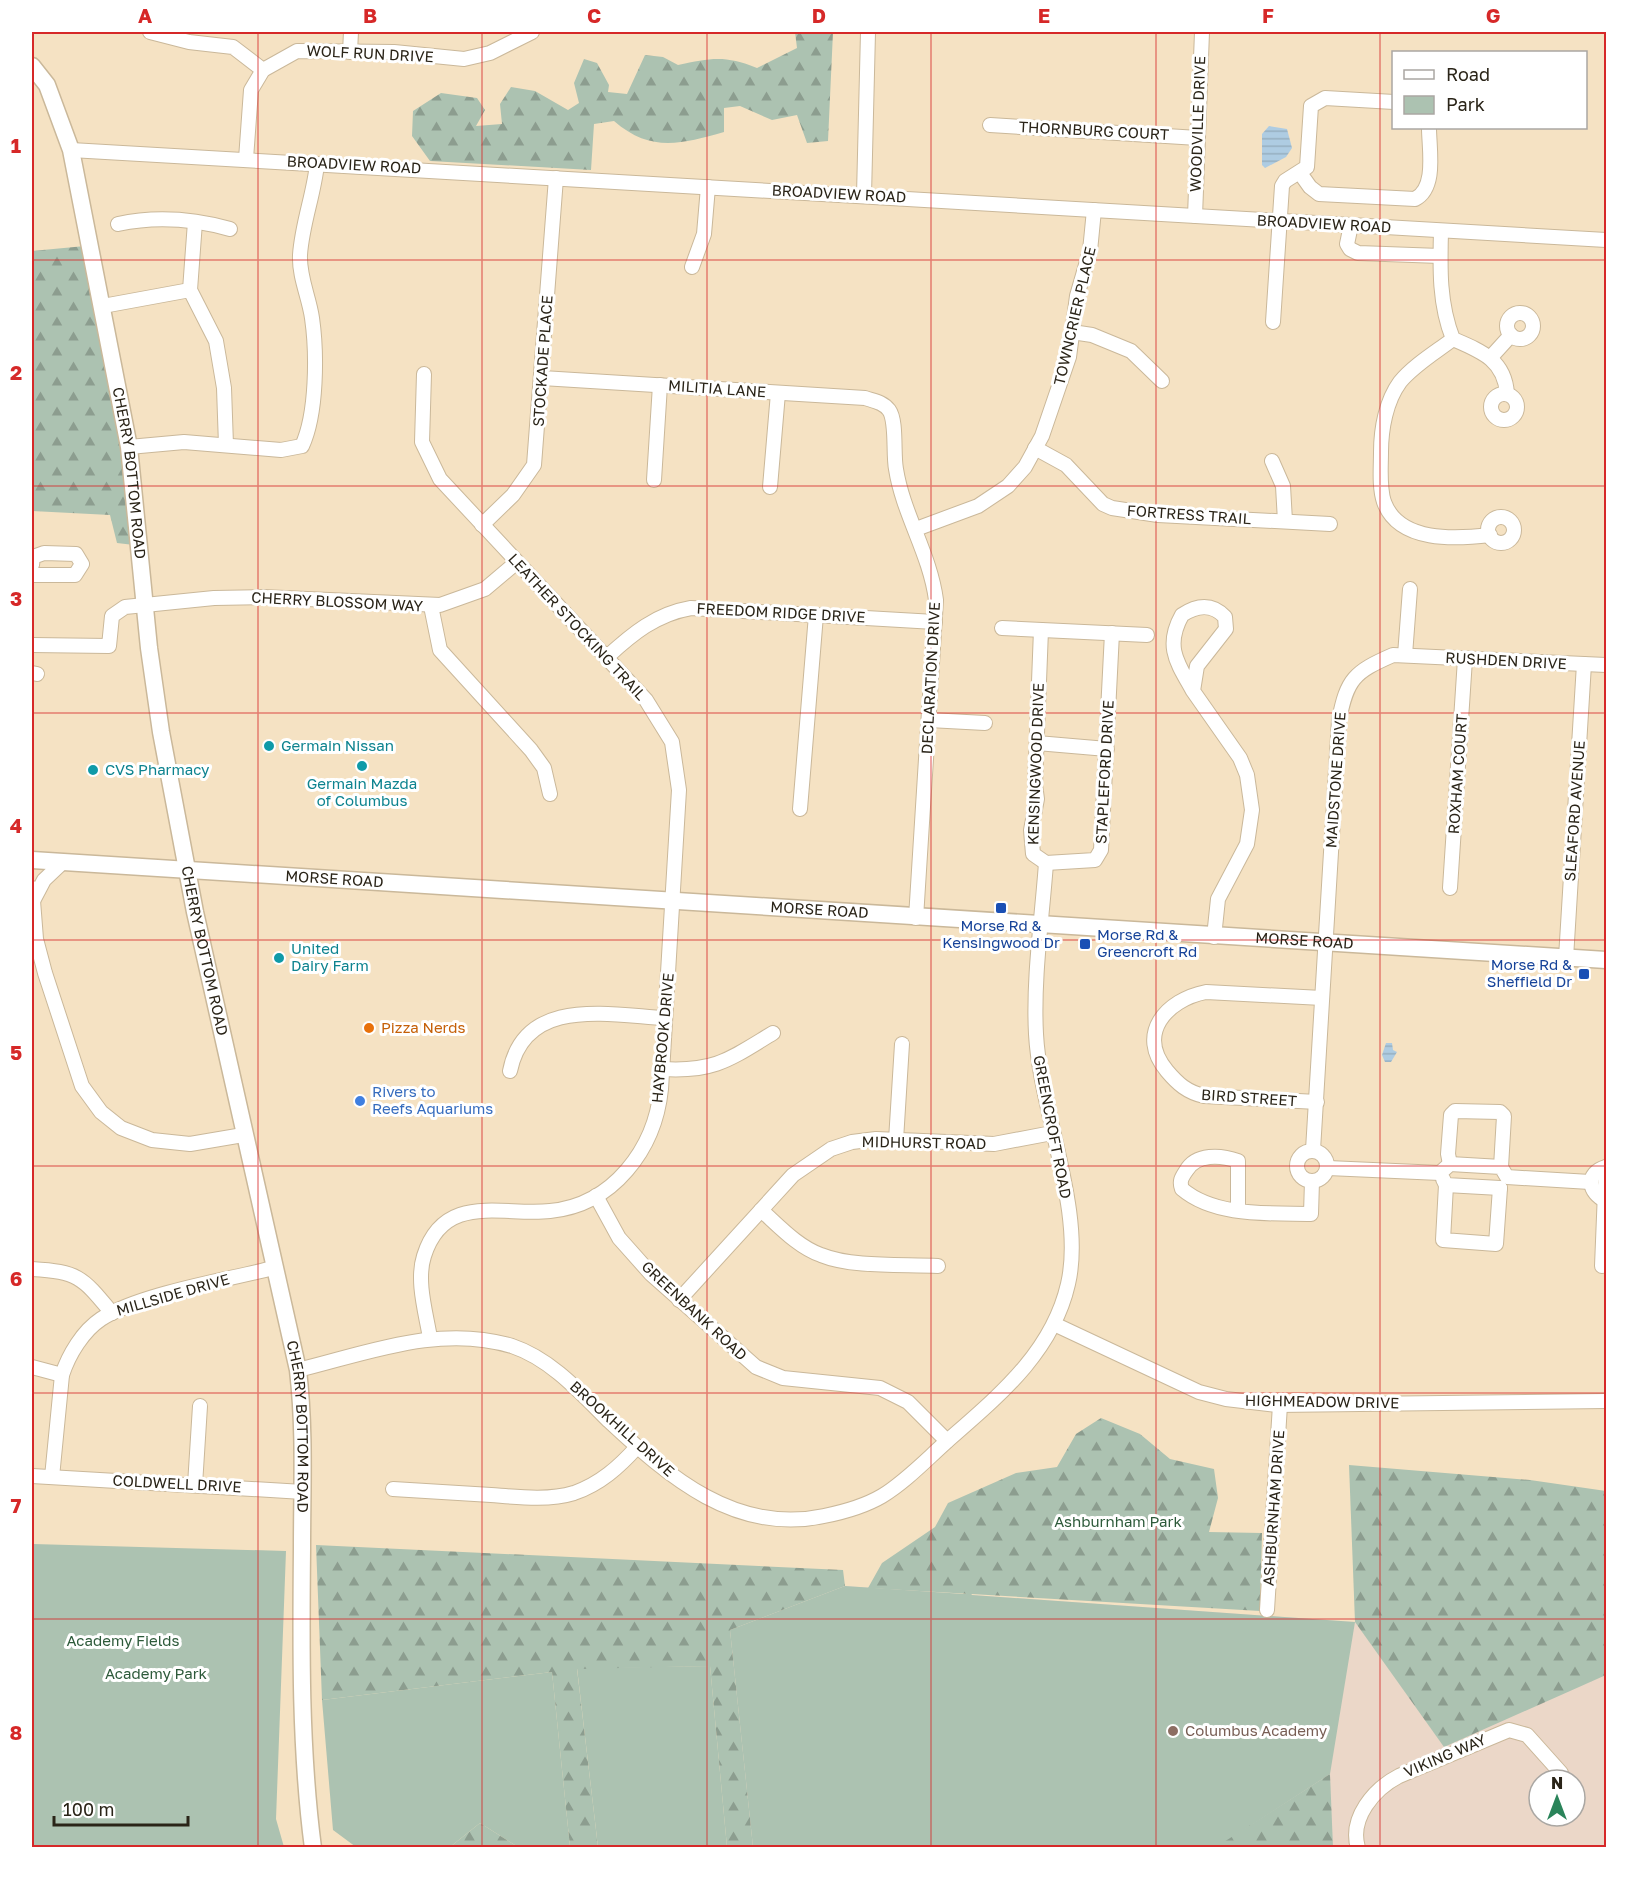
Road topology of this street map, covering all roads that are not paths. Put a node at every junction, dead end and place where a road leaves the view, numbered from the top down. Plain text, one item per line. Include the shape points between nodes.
1 (150, 32) edge
2 (351, 32) edge
3 (532, 32) edge
4 (868, 32) edge
5 (1202, 32) edge
6 (350, 52) junction
7 (32, 66) edge
8 (263, 70) junction
9 (1392, 102) edge
10 (990, 125) dead end
11 (1429, 129) edge
12 (1198, 138) junction
13 (71, 150) junction
14 (246, 159) junction
15 (317, 164) junction
16 (1300, 173) junction
17 (556, 177) junction
18 (708, 187) junction
19 (864, 195) junction
20 (1094, 210) junction
21 (1195, 216) junction
22 (1280, 221) junction
23 (195, 222) junction
24 (118, 224) dead end
25 (1351, 225) junction
26 (230, 229) dead end
27 (1441, 231) junction
28 (1606, 240) edge
29 (1440, 256) junction
30 (692, 267) dead end
31 (190, 290) junction
32 (103, 306) junction
33 (1273, 322) dead end
34 (1072, 332) junction
35 (1511, 335) dead end
36 (1453, 339) junction
37 (1491, 357) junction
38 (424, 374) dead end
39 (542, 378) junction
40 (1162, 381) dead end
41 (660, 385) junction
42 (778, 393) junction
43 (1507, 394) dead end
44 (889, 410) joint
45 (226, 445) junction
46 (129, 447) junction
47 (1035, 448) junction
48 (1272, 461) dead end
49 (654, 480) dead end
50 (770, 487) dead end
51 (1285, 521) junction
52 (1330, 524) dead end
53 (482, 525) junction
54 (916, 529) junction
55 (1490, 535) dead end
56 (517, 562) junction
57 (32, 565) edge
58 (32, 575) edge
59 (1410, 589) dead end
60 (146, 605) junction
61 (431, 606) junction
62 (816, 615) junction
63 (935, 622) junction
64 (1002, 628) dead end
65 (1041, 630) junction
66 (1112, 633) junction
67 (1147, 635) dead end
68 (32, 645) edge
69 (1405, 655) junction
70 (607, 657) junction
71 (1465, 659) junction
72 (1584, 664) junction
73 (1606, 665) edge
74 (1193, 691) junction
75 (929, 720) junction
76 (985, 723) dead end
77 (1037, 742) junction
78 (1107, 749) junction
79 (550, 794) dead end
80 (800, 809) dead end
81 (32, 860) edge
82 (63, 862) junction
83 (1046, 863) junction
84 (188, 870) junction
85 (1450, 888) dead end
86 (33, 894) edge
87 (673, 903) junction
88 (916, 918) junction
89 (1042, 926) junction
90 (1214, 937) junction
91 (1326, 943) junction
92 (1566, 958) junction
93 (1606, 960) edge
94 (1322, 998) junction
95 (665, 1018) junction
96 (772, 1033) dead end
97 (902, 1044) dead end
98 (663, 1069) junction
99 (510, 1071) dead end
100 (1317, 1102) junction
101 (1052, 1133) junction
102 (243, 1135) junction
103 (896, 1140) junction
104 (1313, 1150) junction
105 (1606, 1167) edge
106 (1328, 1168) junction
107 (1445, 1174) junction
108 (1503, 1177) junction
109 (1312, 1181) junction
110 (1590, 1182) junction
111 (596, 1196) junction
112 (1606, 1208) edge
113 (761, 1210) junction
114 (1238, 1210) junction
115 (938, 1266) dead end
116 (1602, 1266) dead end
117 (273, 1268) junction
118 (32, 1269) edge
119 (679, 1300) junction
120 (112, 1313) junction
121 (1054, 1324) junction
122 (430, 1338) junction
123 (32, 1366) edge
124 (298, 1370) junction
125 (62, 1375) junction
126 (1606, 1401) edge
127 (1280, 1405) junction
128 (200, 1406) dead end
129 (947, 1441) junction
130 (637, 1447) junction
131 (32, 1476) edge
132 (52, 1476) junction
133 (195, 1485) junction
134 (393, 1489) dead end
135 (303, 1492) junction
136 (1267, 1610) dead end
137 (1557, 1768) edge
138 (313, 1848) edge
139 (1358, 1848) edge

1 - 8 street via 233,47
2 - 6 street
3 - 6 street, WOLF RUN DRIVE via 490,53 464,58
4 - 19 street
5 - 12 street, WOODVILLE DRIVE
6 - 8 street, WOLF RUN DRIVE via 297,51
7 - 13 main road, CHERRY BOTTOM ROAD via 46,85
8 - 14 street via 251,90
9 - 16 street via 1325,98 1316,101 1309,117 1309,160
10 - 12 street, THORNBURG COURT
11 - 16 street via 1428,185 1422,196 1415,199 1319,194
12 - 21 street, WOODVILLE DRIVE
13 - 14 street, BROADVIEW ROAD
13 - 32 main road, CHERRY BOTTOM ROAD
14 - 15 street, BROADVIEW ROAD
15 - 17 street, BROADVIEW ROAD
15 - 45 street via 300,254 315,349 306,436 302,446 281,450
16 - 22 street via 1282,186
17 - 18 street, BROADVIEW ROAD
17 - 39 street, STOCKADE PLACE
18 - 19 street, BROADVIEW ROAD
18 - 30 street via 704,234
19 - 20 street, BROADVIEW ROAD
20 - 21 street, BROADVIEW ROAD
20 - 34 street, TOWNCRIER PLACE via 1090,251
21 - 22 street, BROADVIEW ROAD
22 - 25 street, BROADVIEW ROAD
22 - 33 street
23 - 24 street via 150,219
23 - 26 street
23 - 31 street
25 - 27 street, BROADVIEW ROAD
25 - 29 street via 1347,244 1358,253
27 - 28 street, BROADVIEW ROAD
27 - 29 street
29 - 36 street via 1444,318
31 - 32 street
31 - 45 street via 216,341 224,387
32 - 46 main road, CHERRY BOTTOM ROAD
34 - 40 street via 1092,335 1131,351
34 - 47 street, TOWNCRIER PLACE via 1063,376
35 - 37 street
36 - 37 street
36 - 55 street via 1408,374 1392,397 1381,444 1382,495 1397,521 1423,534 1456,538
37 - 43 street via 1503,373
38 - 53 street, LEATHER STOCKING TRAIL via 422,442 440,479
39 - 41 street, MILITIA LANE
39 - 53 street, STOCKADE PLACE via 534,465 513,495
41 - 42 street, MILITIA LANE
41 - 49 street
42 - 44 street, MILITIA LANE via 865,398
42 - 50 street
44 - 54 street, DECLARATION DRIVE via 896,471
45 - 46 street via 184,442
46 - 60 main road, CHERRY BOTTOM ROAD
47 - 51 street, FORTRESS TRAIL via 1066,465 1103,504 1112,508 1158,515
47 - 54 street, TOWNCRIER PLACE via 1008,486 978,506
48 - 51 street via 1283,486
51 - 52 street, FORTRESS TRAIL
53 - 56 street, LEATHER STOCKING TRAIL
54 - 63 street, DECLARATION DRIVE via 933,577
56 - 61 street, CHERRY BLOSSOM WAY via 485,589
56 - 70 street, LEATHER STOCKING TRAIL
57 - 58 street via 33,557 44,553 76,554 82,564 75,575
59 - 69 street
60 - 61 street, CHERRY BLOSSOM WAY via 263,597
60 - 68 street, CHERRY BLOSSOM WAY via 118,610 112,616 109,646
60 - 84 main road, CHERRY BOTTOM ROAD via 157,710
61 - 79 street via 440,650 531,750 544,768
62 - 63 street, FREEDOM RIDGE DRIVE
62 - 70 street, FREEDOM RIDGE DRIVE via 691,608 670,611 636,630
62 - 80 street
63 - 75 street, DECLARATION DRIVE
64 - 65 street
65 - 66 street
65 - 77 street, KENSINGWOOD DRIVE
66 - 67 street
66 - 78 street, STAPLEFORD DRIVE
69 - 71 street, RUSHDEN DRIVE
69 - 91 street, MAIDSTONE DRIVE via 1362,668 1344,693 1339,720
70 - 87 street, LEATHER STOCKING TRAIL via 646,700 672,742 679,790
71 - 72 street, RUSHDEN DRIVE
71 - 85 street, ROXHAM COURT
72 - 73 street, RUSHDEN DRIVE
72 - 92 street, SLEAFORD AVENUE
74 - 74 street via 1197,666 1226,629 1225,617 1213,608 1198,607 1182,615 1175,631 1175,658
74 - 90 street via 1240,758 1251,803 1247,844 1218,899
75 - 76 street
75 - 88 street, DECLARATION DRIVE
77 - 78 street
77 - 83 street, KENSINGWOOD DRIVE via 1037,799 1031,831 1033,854
78 - 83 street, STAPLEFORD DRIVE via 1099,856 1088,861
81 - 82 main road, MORSE ROAD
82 - 84 main road, MORSE ROAD
82 - 86 street
83 - 89 street, KENSINGWOOD DRIVE
84 - 87 main road, MORSE ROAD
84 - 102 main road, CHERRY BOTTOM ROAD
86 - 102 street via 36,939 45,973 82,1086 101,1112 121,1128 152,1140 190,1144
87 - 88 main road, MORSE ROAD
87 - 95 street, HAYBROOK DRIVE
88 - 89 main road, MORSE ROAD
89 - 90 main road, MORSE ROAD
89 - 101 street, GREENCROFT ROAD via 1036,1033
90 - 91 main road, MORSE ROAD
91 - 92 main road, MORSE ROAD
91 - 94 street, MAIDSTONE DRIVE
92 - 93 main road, MORSE ROAD
94 - 100 street, MAIDSTONE DRIVE
94 - 100 street, BIRD STREET via 1206,992 1191,995 1156,1025 1152,1042 1156,1058 1189,1092
95 - 98 street, HAYBROOK DRIVE
95 - 99 street via 578,1013 548,1020 521,1044
96 - 98 street via 715,1066
97 - 103 street
98 - 111 street, HAYBROOK DRIVE via 647,1144 622,1177
100 - 104 street, MAIDSTONE DRIVE
101 - 103 street, MIDHURST ROAD via 994,1144
101 - 121 street, GREENCROFT ROAD via 1071,1226 1069,1282
102 - 117 main road, CHERRY BOTTOM ROAD
103 - 113 street, MIDHURST ROAD via 876,1139 834,1147 793,1175
104 - 106 street via 1323,1154
104 - 109 street via 1304,1153 1296,1165 1299,1174
105 - 110 street via 1593,1174
105 - 112 street
106 - 107 street
106 - 109 street via 1320,1179
107 - 108 street
107 - 108 street
107 - 108 street via 1451,1115 1455,1111 1500,1112 1504,1116
107 - 108 street via 1443,1240 1496,1244
108 - 110 street
109 - 114 street via 1311,1214
110 - 112 street
111 - 119 street, GREENBANK ROAD via 619,1238
111 - 122 street, HAYBROOK DRIVE via 547,1212 480,1209 466,1212 443,1226 431,1239 423,1258
112 - 116 street
113 - 115 street via 793,1239 820,1255 844,1261
113 - 119 street, MIDHURST ROAD
114 - 114 street via 1209,1206 1182,1189 1181,1179 1190,1164 1201,1157 1238,1161
117 - 120 street, MILLSIDE DRIVE
117 - 124 main road, CHERRY BOTTOM ROAD
118 - 120 street via 67,1271 86,1281
119 - 129 street, GREENBANK ROAD via 756,1367 783,1378 880,1388 908,1402
120 - 125 street, MILLSIDE DRIVE via 80,1340
121 - 127 street, HIGHMEADOW DRIVE via 1199,1392
121 - 129 street, BROOKHILL DRIVE via 1009,1387
122 - 124 street, BROOKHILL DRIVE
122 - 130 street, BROOKHILL DRIVE via 478,1339 514,1347 564,1378
123 - 125 street
124 - 135 main road, CHERRY BOTTOM ROAD via 304,1426
125 - 132 street, MILLSIDE DRIVE
126 - 127 street, HIGHMEADOW DRIVE
127 - 136 street, ASHBURNHAM DRIVE
128 - 133 street
129 - 130 street, BROOKHILL DRIVE via 883,1495 833,1514 792,1520 750,1515 714,1502
130 - 134 street via 599,1482 556,1496
131 - 132 street, COLDWELL DRIVE
132 - 133 street, COLDWELL DRIVE
133 - 135 street, COLDWELL DRIVE
135 - 138 main road, CHERRY BOTTOM ROAD via 305,1788
137 - 139 street, VIKING WAY via 1527,1735 1509,1730 1384,1785 1366,1805 1359,1821 1355,1836

